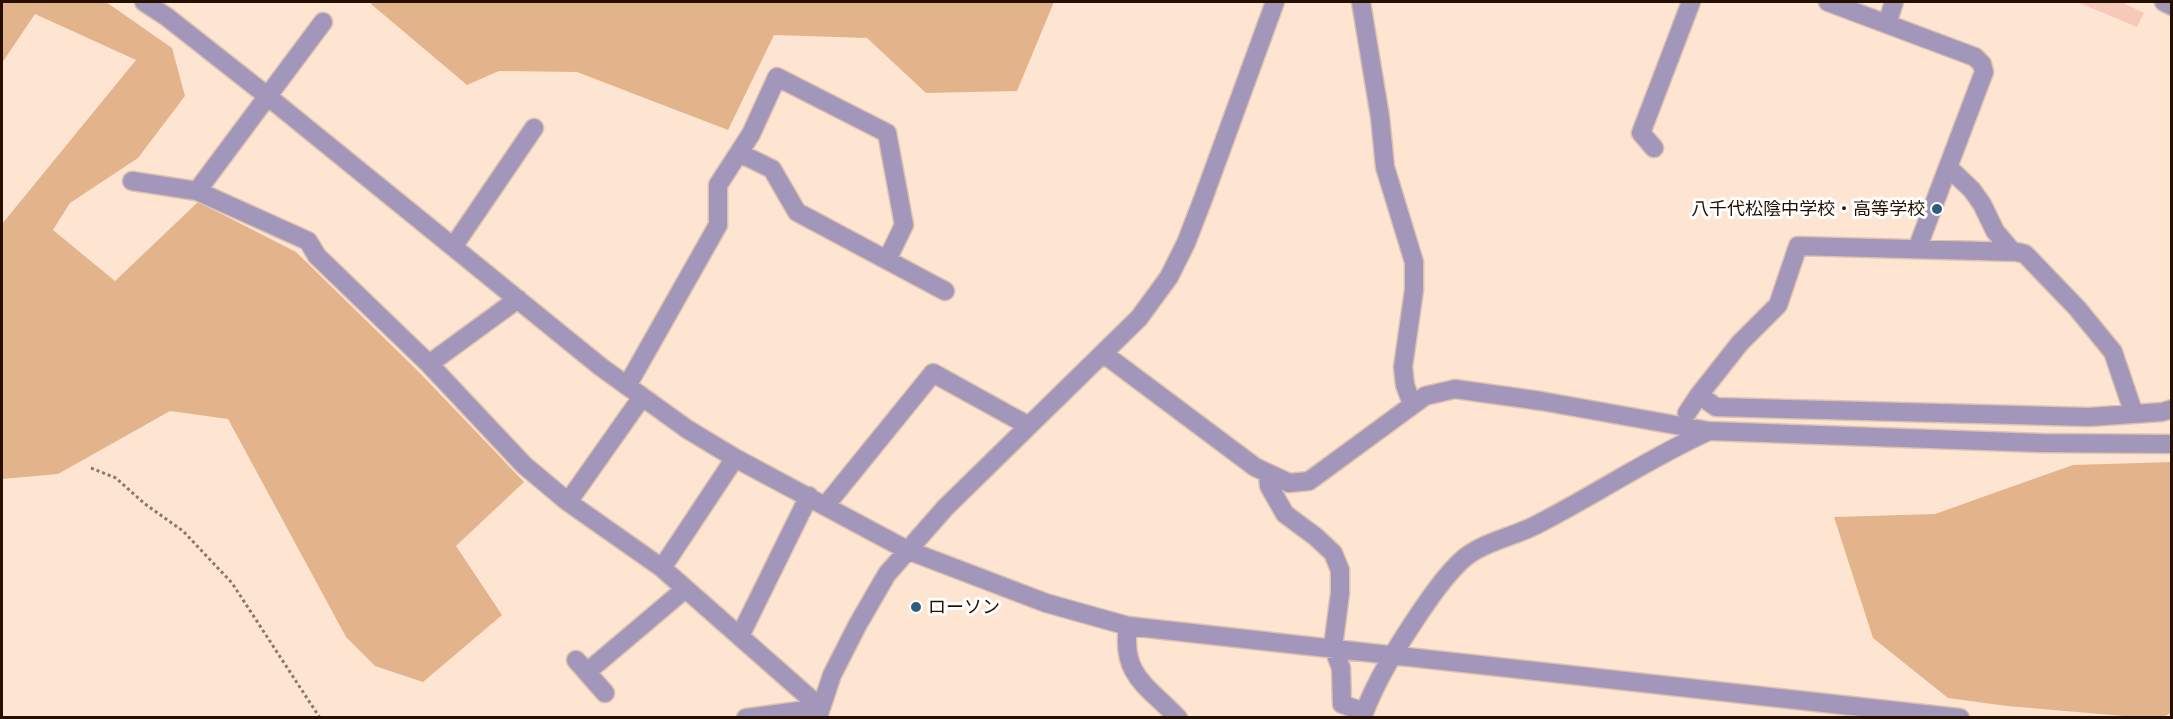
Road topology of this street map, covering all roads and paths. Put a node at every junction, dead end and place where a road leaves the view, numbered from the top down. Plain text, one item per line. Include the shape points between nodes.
1 (144, 2) edge
2 (1275, 2) edge
3 (1361, 2) edge
4 (1692, 2) edge
5 (1828, 2) edge
6 (1894, 2) edge
7 (2167, 2) edge
8 (2172, 6) edge
9 (323, 22) dead end
10 (1887, 24) junction
11 (266, 95) junction
12 (534, 128) dead end
13 (1654, 148) dead end
14 (739, 153) junction
15 (1948, 167) junction
16 (132, 181) dead end
17 (197, 190) junction
18 (453, 247) junction
19 (1917, 249) junction
20 (2012, 252) junction
21 (887, 260) junction
22 (945, 291) dead end
23 (518, 299) junction
24 (1104, 354) junction
25 (429, 364) junction
26 (627, 386) junction
27 (1699, 394) junction
28 (642, 397) junction
29 (1412, 404) junction
30 (2172, 409) edge
31 (1687, 413) dead end
32 (2134, 414) junction
33 (1029, 426) junction
34 (1709, 431) junction
35 (2172, 444) edge
36 (735, 458) junction
37 (91, 468) dead end
38 (1268, 474) junction
39 (809, 496) junction
40 (568, 502) junction
41 (826, 505) junction
42 (907, 550) junction
43 (662, 568) junction
44 (684, 590) junction
45 (1128, 626) junction
46 (740, 636) junction
47 (1333, 647) junction
48 (1392, 654) junction
49 (605, 693) dead end
50 (819, 712) edge
51 (1363, 715) edge
52 (320, 717) edge
53 (746, 717) edge
54 (1178, 717) edge
55 (1960, 717) edge

1 - 11 street
2 - 24 street via 1186,243 1169,277 1139,318
3 - 29 street via 1385,167 1414,262 1403,367
4 - 13 street via 1641,133
5 - 10 street
6 - 10 street
7 - 8 street
9 - 11 street
10 - 15 street via 1975,57 1982,64 1984,72
11 - 17 street
11 - 18 street
12 - 18 street
14 - 21 street via 772,169 797,212
14 - 21 street via 777,77 887,132 904,225
14 - 26 street via 718,185 718,225
15 - 19 street
15 - 20 street via 1972,190
16 - 17 street
17 - 25 street via 308,241 317,256
18 - 23 street
19 - 20 street
19 - 27 street via 1798,246 1778,304
20 - 32 street via 2025,254 2098,332 2113,352
21 - 22 street
23 - 25 street
23 - 26 street
24 - 33 street
24 - 38 street
25 - 40 street via 524,465
26 - 28 street
27 - 31 street
27 - 32 street via 1716,407 2089,417
28 - 36 street
28 - 40 street
29 - 34 street via 1425,396 1455,389
29 - 38 street via 1309,481 1290,483
30 - 32 street
33 - 41 street via 933,373
33 - 42 street
34 - 35 street
34 - 48 street via 1535,526 1464,558 1442,580
36 - 39 street
36 - 43 street
37 - 52 path via 116,478 183,531 232,583
38 - 47 street via 1269,486 1285,514 1316,537 1332,553 1341,570
39 - 41 street
39 - 46 street
40 - 43 street
41 - 42 street
42 - 45 street via 1046,603
42 - 50 street via 887,574 858,624 832,675
43 - 44 street
44 - 46 street
44 - 49 street via 582,666
45 - 47 street
45 - 54 street via 1126,655 1134,674
46 - 50 street
47 - 48 street
47 - 51 street via 1341,668 1342,704
48 - 51 street
48 - 55 street
50 - 53 street

